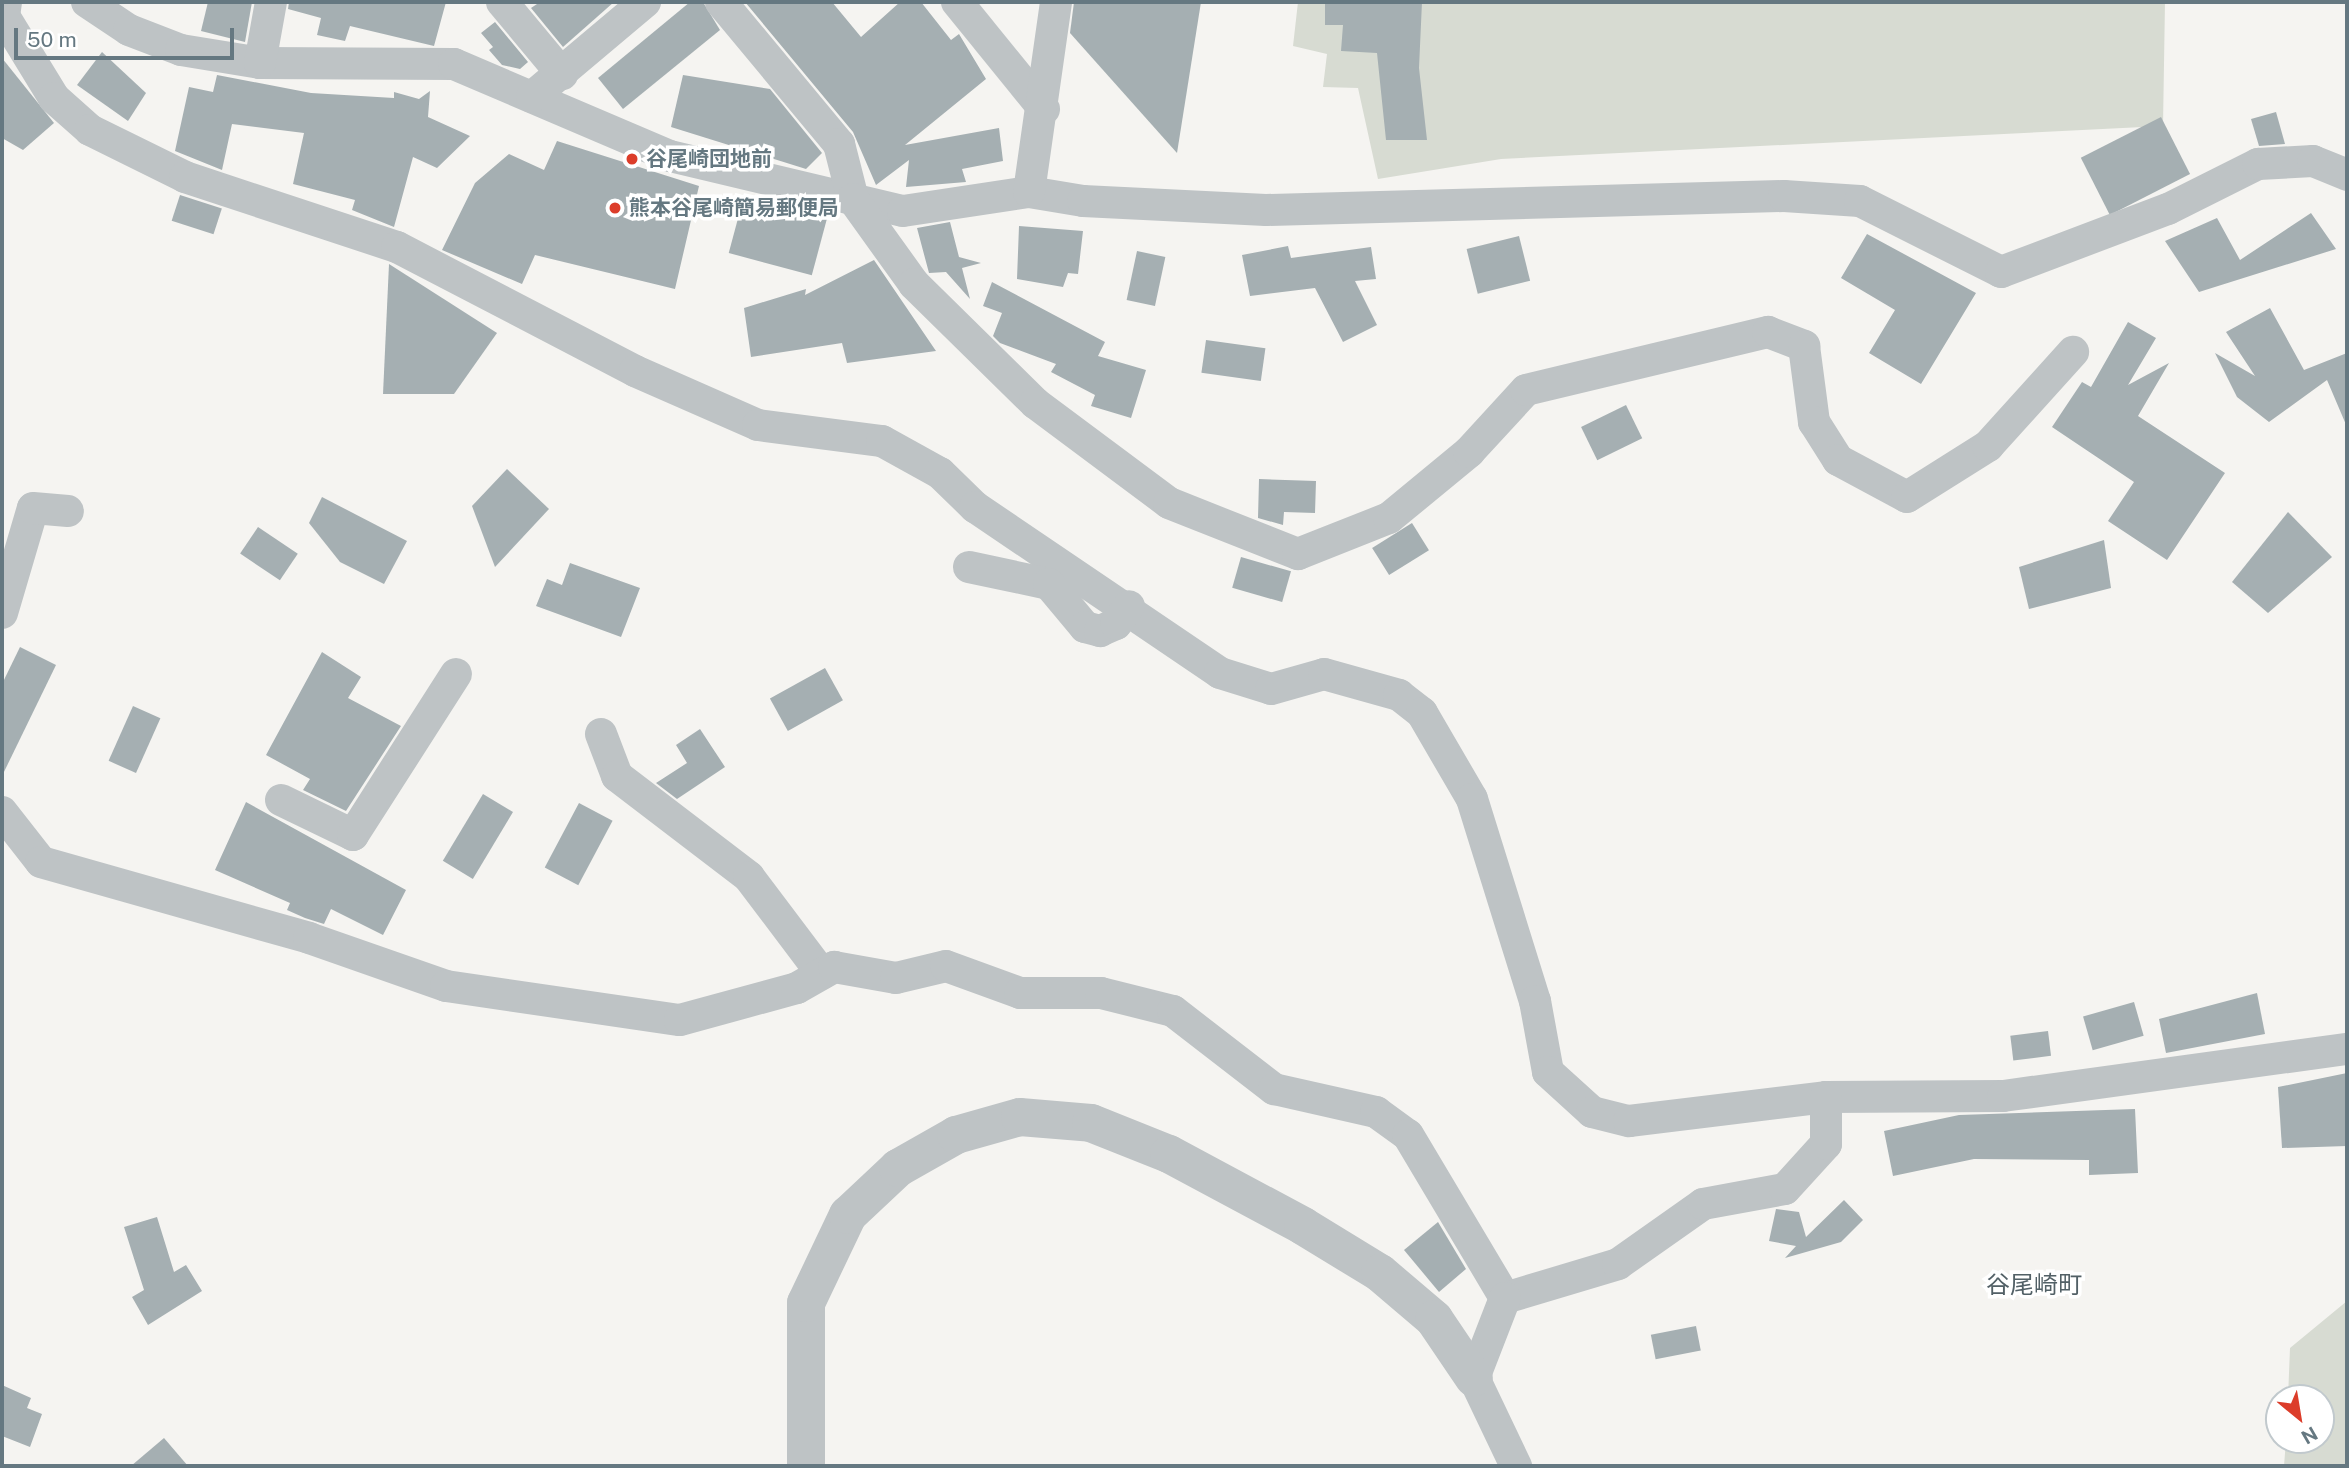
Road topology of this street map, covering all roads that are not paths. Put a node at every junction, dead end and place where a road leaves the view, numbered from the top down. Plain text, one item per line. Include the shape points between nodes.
1 (6, 2) edge
2 (87, 2) edge
3 (271, 2) edge
4 (502, 2) edge
5 (645, 2) edge
6 (721, 2) edge
7 (957, 2) edge
8 (1056, 2) edge
9 (260, 63) junction
10 (562, 74) junction
11 (531, 97) junction
12 (1044, 108) junction
13 (2347, 175) edge
14 (1029, 192) junction
15 (853, 199) junction
16 (2073, 352) dead end
17 (68, 511) dead end
18 (969, 567) dead end
19 (1129, 606) junction
20 (2, 614) edge
21 (456, 674) dead end
22 (601, 734) dead end
23 (281, 800) dead end
24 (2, 812) edge
25 (822, 974) junction
26 (2347, 1049) edge
27 (1826, 1097) junction
28 (1505, 1298) junction
29 (1474, 1378) junction
30 (806, 1466) edge
31 (1516, 1466) edge

1 - 19 street via 4,16 54,98 90,130 185,177 397,247 635,371 758,425 882,441 940,473 975,507
2 - 9 street via 129,30 181,50
3 - 9 street
4 - 10 street
5 - 10 street
6 - 15 street via 839,144
7 - 12 street
8 - 12 street
9 - 11 street via 454,64
10 - 11 street
11 - 15 street via 670,156
12 - 14 street
13 - 14 street via 2313,162 2258,164 2156,214 2001,272 1860,201 1784,196 1266,210 1083,201
14 - 15 street via 903,211
15 - 16 street via 914,284 1035,403 1169,503 1298,554 1389,518 1469,452 1526,390 1768,332 1804,346 1814,422 1838,460 1907,497 1988,446
17 - 20 street via 33,508
18 - 19 street via 1049,584 1084,627 1100,631 1116,624
19 - 27 street via 1220,673 1271,689 1324,674 1399,695 1422,713 1472,799 1535,1001 1548,1072 1568,1096 1592,1112 1629,1121
21 - 23 street via 353,835
22 - 25 street via 617,776 749,877
24 - 25 street via 41,862 259,923 446,986 680,1020 797,988
25 - 28 street via 834,967 896,978 946,966 1020,993 1101,993 1173,1011 1274,1089 1376,1112 1408,1135
26 - 27 street via 2003,1096
27 - 28 street via 1826,1144 1785,1189 1703,1204 1618,1264
28 - 29 street
29 - 30 street via 1434,1319 1380,1273 1303,1226 1168,1154 1091,1123 1020,1117 956,1135 898,1168 848,1215 806,1303
29 - 31 street

